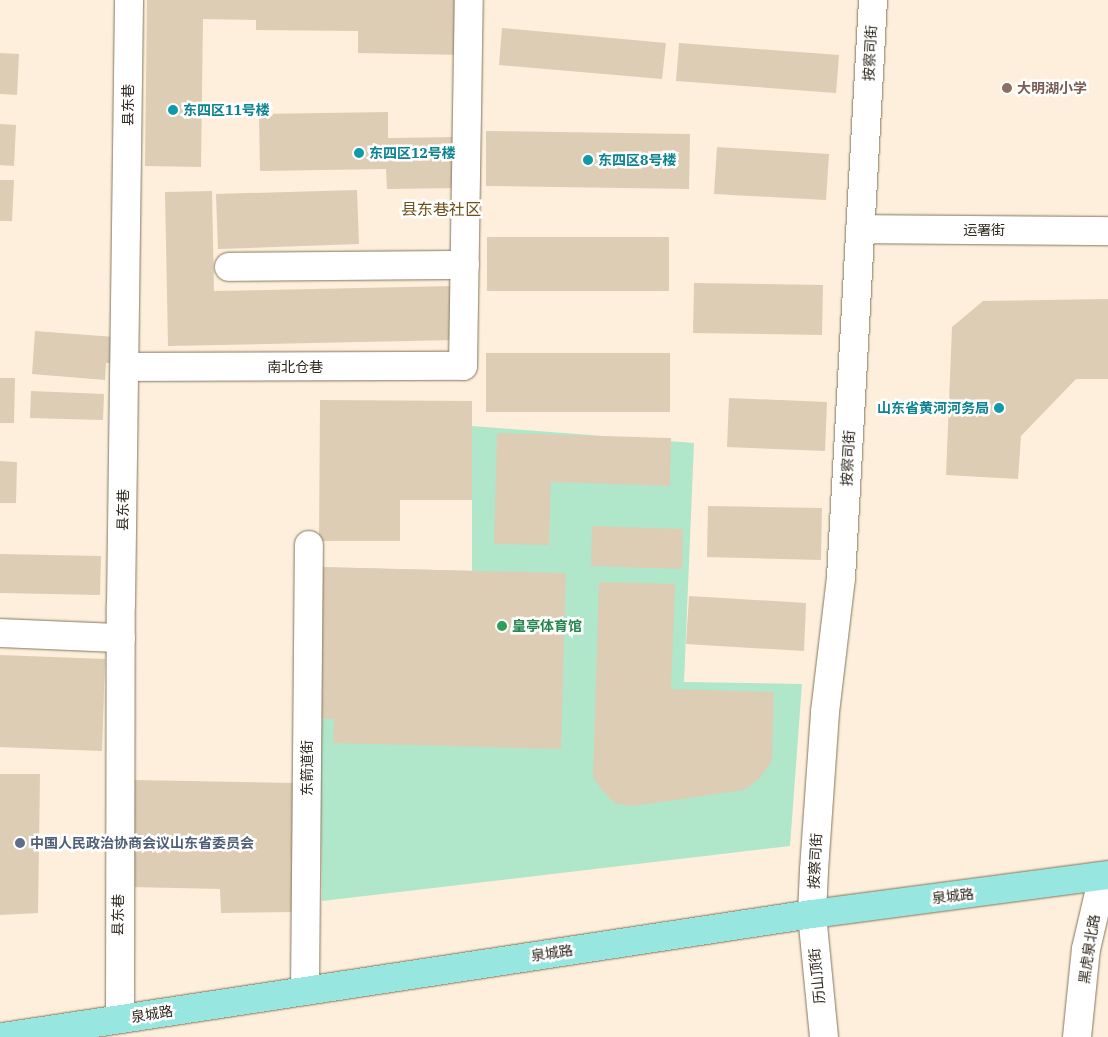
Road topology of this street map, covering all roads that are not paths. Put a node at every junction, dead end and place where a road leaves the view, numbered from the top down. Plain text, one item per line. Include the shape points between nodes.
1 (129, 0) edge
2 (469, 0) edge
3 (873, 0) edge
4 (860, 229) junction
5 (1108, 231) edge
6 (465, 265) junction
7 (228, 267) dead end
8 (127, 367) junction
9 (309, 545) dead end
10 (0, 633) edge
11 (121, 638) junction
12 (1107, 873) edge
13 (812, 914) junction
14 (305, 991) junction
15 (120, 1019) junction
16 (3, 1037) edge
17 (824, 1037) edge
18 (1077, 1037) edge

1 - 8 street, 县东巷
2 - 6 street
3 - 4 street, 按察司街
4 - 5 street, 运署街
4 - 13 street, 按察司街 via 841,578 825,712
6 - 7 street
6 - 8 street, 南北仓巷 via 463,366
8 - 11 street, 县东巷
9 - 14 street, 东箭道街
10 - 11 street
11 - 15 street, 县东巷
12 - 13 main road, 泉城路
12 - 18 street, 黑虎泉北路 via 1086,950
13 - 14 main road, 泉城路
13 - 17 street, 历山顶街
14 - 15 main road, 泉城路
15 - 16 main road, 泉城路

